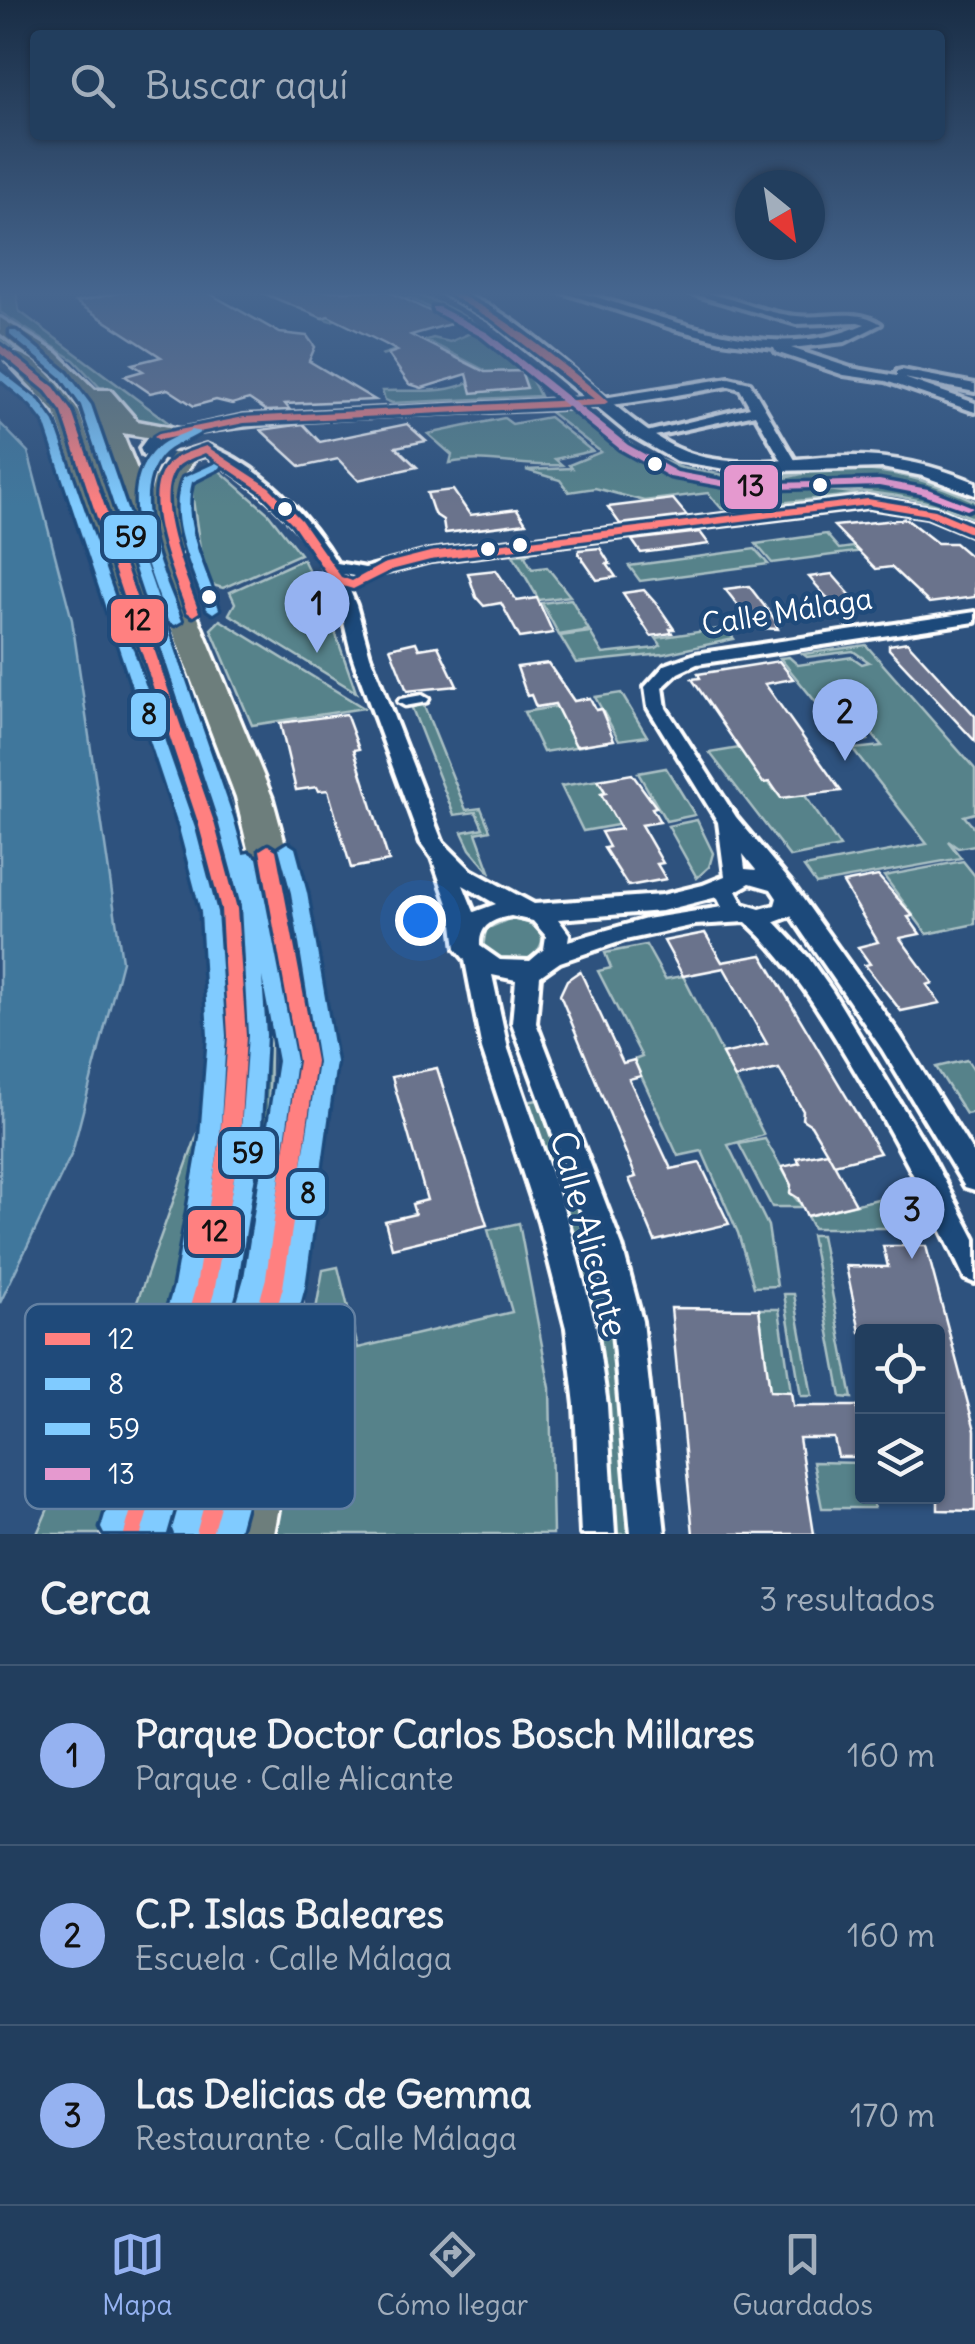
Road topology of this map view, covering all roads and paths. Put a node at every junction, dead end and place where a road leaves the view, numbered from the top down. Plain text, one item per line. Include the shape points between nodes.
1 (18, 363) edge
2 (56, 363) edge
3 (63, 363) edge
4 (552, 363) edge
5 (823, 363) edge
6 (875, 374) junction
7 (586, 388) junction
8 (975, 388) edge
9 (556, 403) junction
10 (605, 407) junction
11 (975, 408) edge
12 (759, 410) junction
13 (216, 426) junction
14 (641, 436) junction
15 (190, 443) junction
16 (791, 465) junction
17 (975, 488) edge
18 (975, 532) edge
19 (367, 576) junction
20 (341, 587) junction
21 (975, 616) edge
22 (194, 646) junction
23 (422, 699) dead end
24 (405, 702) dead end
25 (728, 821) junction
26 (442, 857) junction
27 (734, 880) junction
28 (782, 887) junction
29 (530, 911) junction
30 (749, 916) junction
31 (471, 948) junction
32 (541, 964) junction
33 (975, 1180) edge
34 (975, 1270) edge
35 (275, 1282) junction
36 (200, 1304) edge
37 (269, 1304) edge
38 (274, 1304) edge
39 (140, 1509) edge
40 (211, 1509) edge
41 (247, 1509) edge
42 (133, 1534) edge
43 (204, 1534) edge
44 (242, 1534) edge
45 (598, 1534) edge
46 (648, 1534) edge

1 - 36 highway via 50,388 66,412 206,822 229,909 237,1036 230,1140
2 - 22 highway via 91,396 109,430
3 - 15 highway via 129,427
4 - 7 street
5 - 6 street
6 - 8 street
6 - 11 street
7 - 9 street
7 - 10 street
9 - 10 street
9 - 13 street
10 - 12 street via 729,382 746,386
10 - 14 street
12 - 14 street
12 - 16 street
13 - 15 street
13 - 15 street
14 - 16 street via 703,462
15 - 20 street, Calle Alicante via 238,466 270,492 308,531
15 - 22 highway via 167,471 163,510 194,616
16 - 17 street via 878,462
18 - 19 street via 931,512 868,502 430,556
19 - 20 street
19 - 20 street
20 - 26 street, Calle Alicante via 354,637
21 - 25 street, Calle Málaga via 695,658 669,669 654,687 656,708
22 - 35 highway via 254,797 280,896 307,1061
23 - 24 street
25 - 27 street, Calle Málaga
25 - 28 street, Calle Málaga
26 - 29 street, Calle Alicante via 470,882
26 - 31 street, Calle Alicante via 466,914
27 - 28 street via 760,876
27 - 29 street via 617,909
27 - 30 street via 726,898
28 - 30 street via 785,909
28 - 33 street, Calle Málaga
29 - 31 street via 481,916
29 - 32 street via 558,934 558,946
30 - 32 street via 718,914 628,930
30 - 34 street via 777,934 809,974 917,1150
31 - 32 street via 500,971
31 - 45 street, Calle Alicante via 581,1329
32 - 46 street, Calle Alicante via 524,1023 608,1246 627,1321
35 - 37 highway
35 - 38 highway
39 - 42 highway
40 - 43 highway
41 - 44 highway

